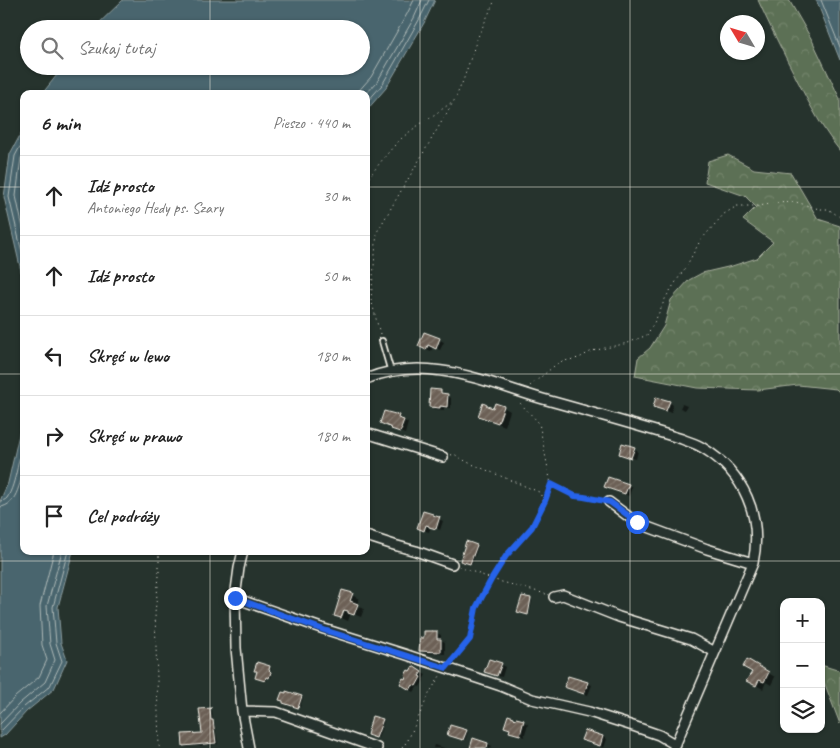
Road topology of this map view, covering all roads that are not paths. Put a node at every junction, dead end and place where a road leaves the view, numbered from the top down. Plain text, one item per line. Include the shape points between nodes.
1 (382, 341) road end
2 (391, 372) junction
3 (370, 378) edge
4 (370, 434) edge
5 (443, 457) road end
6 (610, 502) road end
7 (370, 537) edge
8 (243, 555) edge
9 (753, 563) junction
10 (452, 564) road end
11 (554, 597) road end
12 (235, 598) junction
13 (715, 652) junction
14 (242, 711) junction
15 (678, 747) edge
16 (249, 748) edge
17 (377, 748) edge

1 - 2 lane
2 - 3 street
2 - 9 street via 415,369 473,377 701,446 727,466 740,482 751,506 756,538
4 - 5 street
6 - 9 street via 637,522
7 - 10 street
8 - 12 street
9 - 13 street
11 - 13 street via 563,595 619,617 691,639
12 - 14 street
12 - 15 street via 532,699 636,726
13 - 15 street
14 - 16 street
14 - 17 street via 276,712

